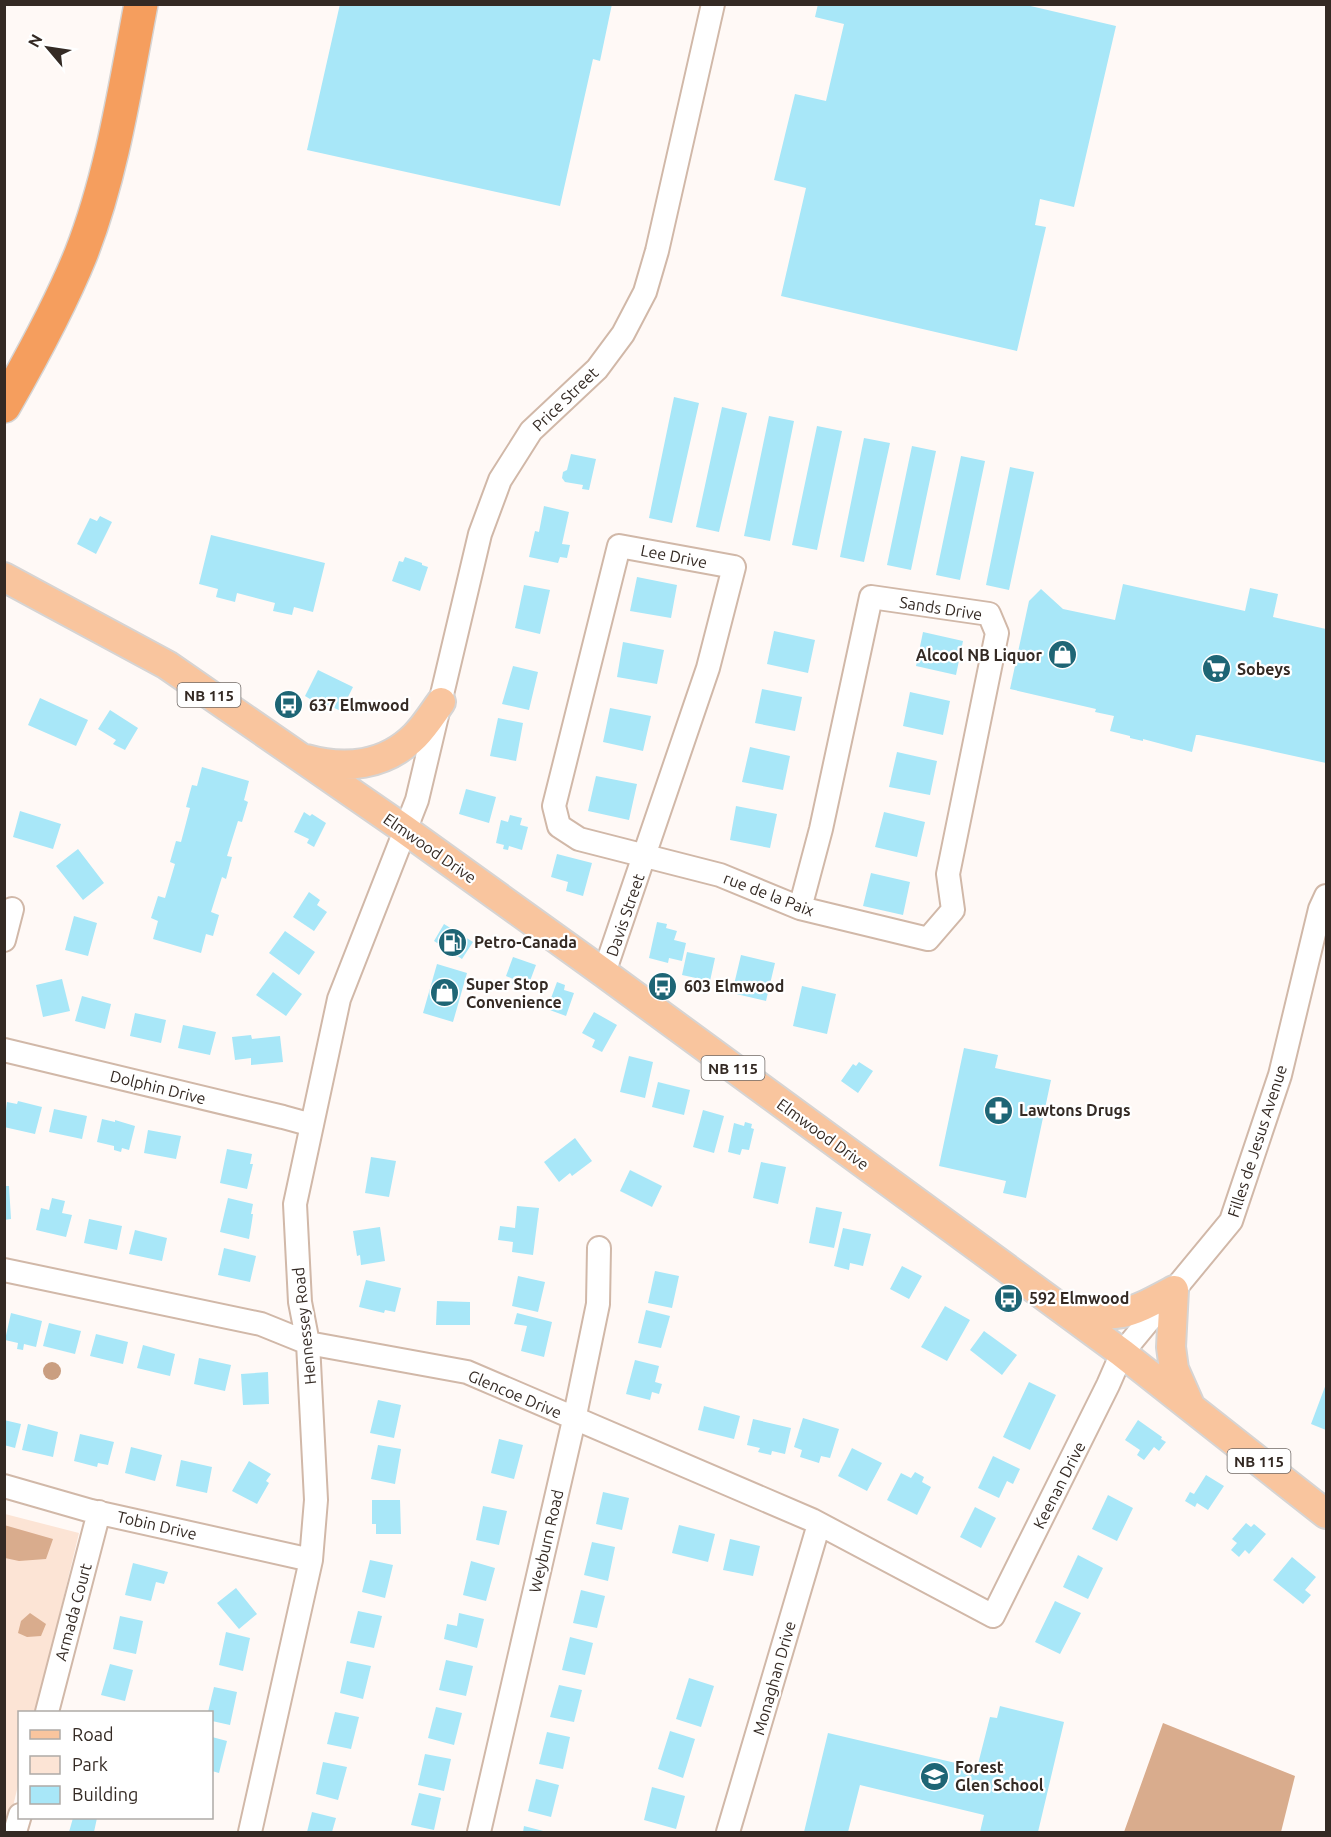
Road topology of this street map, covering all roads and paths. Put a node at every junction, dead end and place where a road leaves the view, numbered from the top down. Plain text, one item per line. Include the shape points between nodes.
1 (141, 4) edge
2 (713, 4) edge
3 (4, 406) edge
4 (4, 577) edge
5 (441, 702) junction
6 (296, 756) junction
7 (404, 829) junction
8 (645, 856) junction
9 (1326, 896) edge
10 (800, 908) junction
11 (12, 909) dead end
12 (928, 939) joint
13 (4, 940) edge
14 (604, 973) junction
15 (4, 1050) edge
16 (312, 1125) junction
17 (599, 1248) dead end
18 (4, 1270) edge
19 (1174, 1290) junction
20 (1061, 1308) junction
21 (308, 1343) junction
22 (1122, 1353) junction
23 (1191, 1408) junction
24 (574, 1419) junction
25 (4, 1486) edge
26 (99, 1512) junction
27 (1326, 1514) edge
28 (819, 1524) junction
29 (311, 1560) junction
30 (993, 1616) joint
31 (48, 1711) edge
32 (250, 1833) edge
33 (479, 1833) edge
34 (728, 1833) edge

1 - 3 highway via 101,194 84,244 52,316
2 - 5 street, Price Street via 645,292 623,334 597,369 531,431 500,480 480,534
4 - 6 main road, Elmwood Drive / NB 115 via 166,665
5 - 6 main road via 415,736 389,754 359,764 327,765
5 - 7 street, Price Street via 417,800
6 - 7 main road, Elmwood Drive / NB 115
7 - 14 main road, Elmwood Drive / NB 115
7 - 16 street, Hennessey Road via 339,999
8 - 8 street, Lee Drive via 579,840 559,826 555,806 619,546 734,567 708,668
8 - 10 street, rue de la Paix via 720,875
8 - 14 street, Davis Street
9 - 19 street, Filles de Jesus Avenue via 1280,1075 1232,1221
10 - 12 street, rue de la Paix
10 - 12 street, Sands Drive via 871,597 989,614 997,633 948,874 953,910
11 - 13 street
14 - 20 main road, Elmwood Drive / NB 115
15 - 16 street, Dolphin Drive
16 - 21 street, Hennessey Road via 295,1203 300,1302
17 - 24 street, Weyburn Road via 598,1304
18 - 21 street, Glencoe Drive via 261,1324
19 - 20 main road via 1131,1312 1110,1316
19 - 22 street, Filles de Jesus Avenue
19 - 23 main road via 1174,1370
20 - 22 main road, Elmwood Drive / NB 115
21 - 24 street, Glencoe Drive via 467,1372
21 - 29 street, Hennessey Road via 316,1500
22 - 23 main road, Elmwood Drive / NB 115
22 - 30 street, Keenan Drive
23 - 27 main road, Elmwood Drive / NB 115
24 - 28 street, Glencoe Drive
24 - 33 street, Weyburn Road
25 - 26 street, Tobin Drive
26 - 29 street, Tobin Drive
26 - 31 street, Armada Court
28 - 30 street, Glencoe Drive
28 - 34 street, Monaghan Drive
29 - 32 street, Hennessey Road

